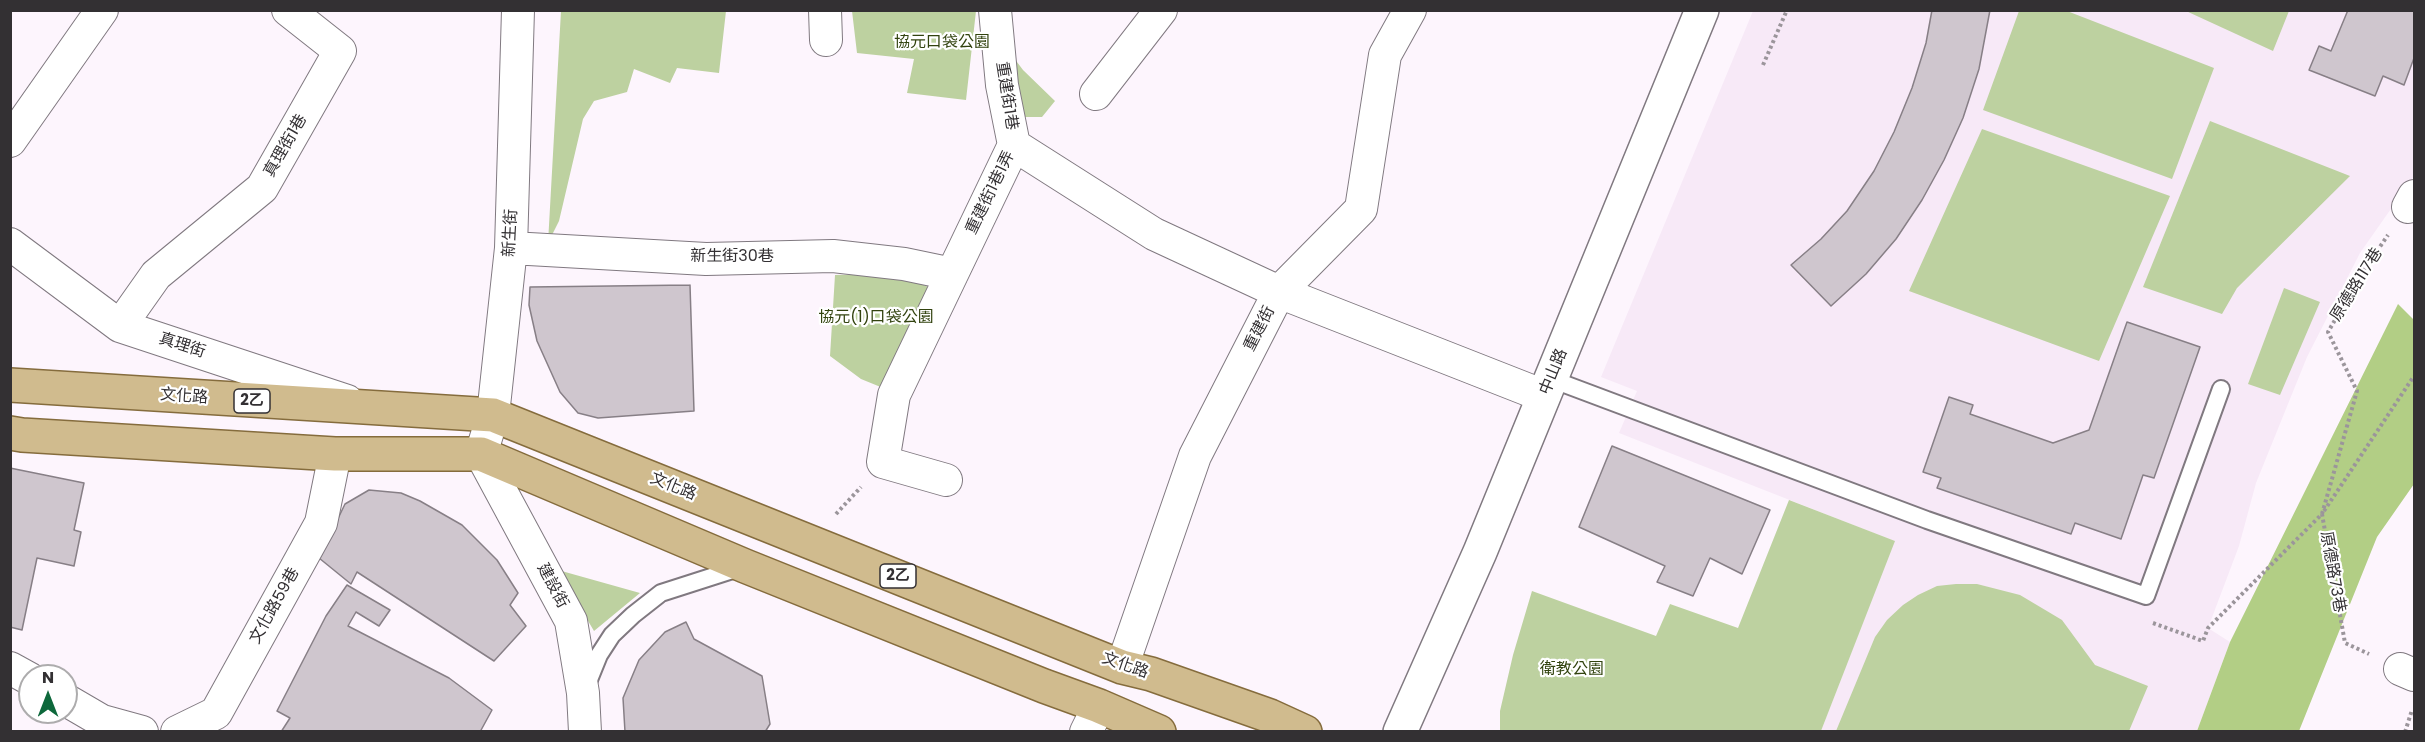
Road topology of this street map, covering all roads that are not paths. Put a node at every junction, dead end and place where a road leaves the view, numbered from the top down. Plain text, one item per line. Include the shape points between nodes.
1 (102, 10) edge
2 (288, 10) edge
3 (518, 10) edge
4 (994, 10) edge
5 (1161, 10) edge
6 (1410, 10) edge
7 (1702, 10) edge
8 (1096, 94) dead end
9 (10, 141) edge
10 (1014, 145) junction
11 (10, 244) edge
12 (511, 248) junction
13 (952, 274) junction
14 (1279, 292) junction
15 (120, 326) junction
16 (10, 385) edge
17 (1547, 387) junction
18 (2221, 389) dead end
19 (374, 409) junction
20 (493, 416) junction
21 (10, 433) edge
22 (481, 453) junction
23 (335, 454) junction
24 (946, 480) dead end
25 (745, 566) junction
26 (1122, 667) junction
27 (583, 693) junction
28 (78, 707) edge
29 (1093, 719) edge
30 (142, 732) edge
31 (177, 732) edge
32 (585, 732) edge
33 (1159, 732) edge
34 (1305, 732) edge
35 (1400, 732) edge

1 - 9 street
2 - 15 street, 真理街1巷 via 340,51 262,188 156,275
3 - 12 street, 新生街
4 - 10 street, 重建街1巷 via 1002,85
5 - 8 street
6 - 14 street, 重建街 via 1385,55 1361,209
7 - 17 main road, 中山路
10 - 13 street, 重建街1巷1弄
10 - 14 street, 重建街1巷1弄 via 1154,234
11 - 15 street, 真理街
12 - 13 street, 新生街30巷 via 706,259 833,256
12 - 20 street, 新生街
13 - 24 street, 重建街1巷1弄 via 894,395 883,462
14 - 17 street, 重建街1巷1弄
14 - 26 street, 重建街 via 1195,456
15 - 19 street, 真理街
16 - 19 main road, 文化路 / 2乙
17 - 18 lane via 2146,596
17 - 35 main road, 中山路 via 1480,552
19 - 20 main road, 文化路 / 2乙
20 - 22 street, 新生街
20 - 26 main road, 文化路 / 2乙
21 - 23 main road
22 - 23 main road
22 - 25 main road
22 - 27 street, 建設街 via 571,621
23 - 31 street, 文化路59巷 via 321,524 216,713
25 - 27 lane via 661,593 612,634
25 - 29 main road via 1044,686
26 - 34 main road, 文化路 / 2乙 via 1270,716
27 - 32 street, 建設街
28 - 30 street via 102,721
29 - 33 main road

